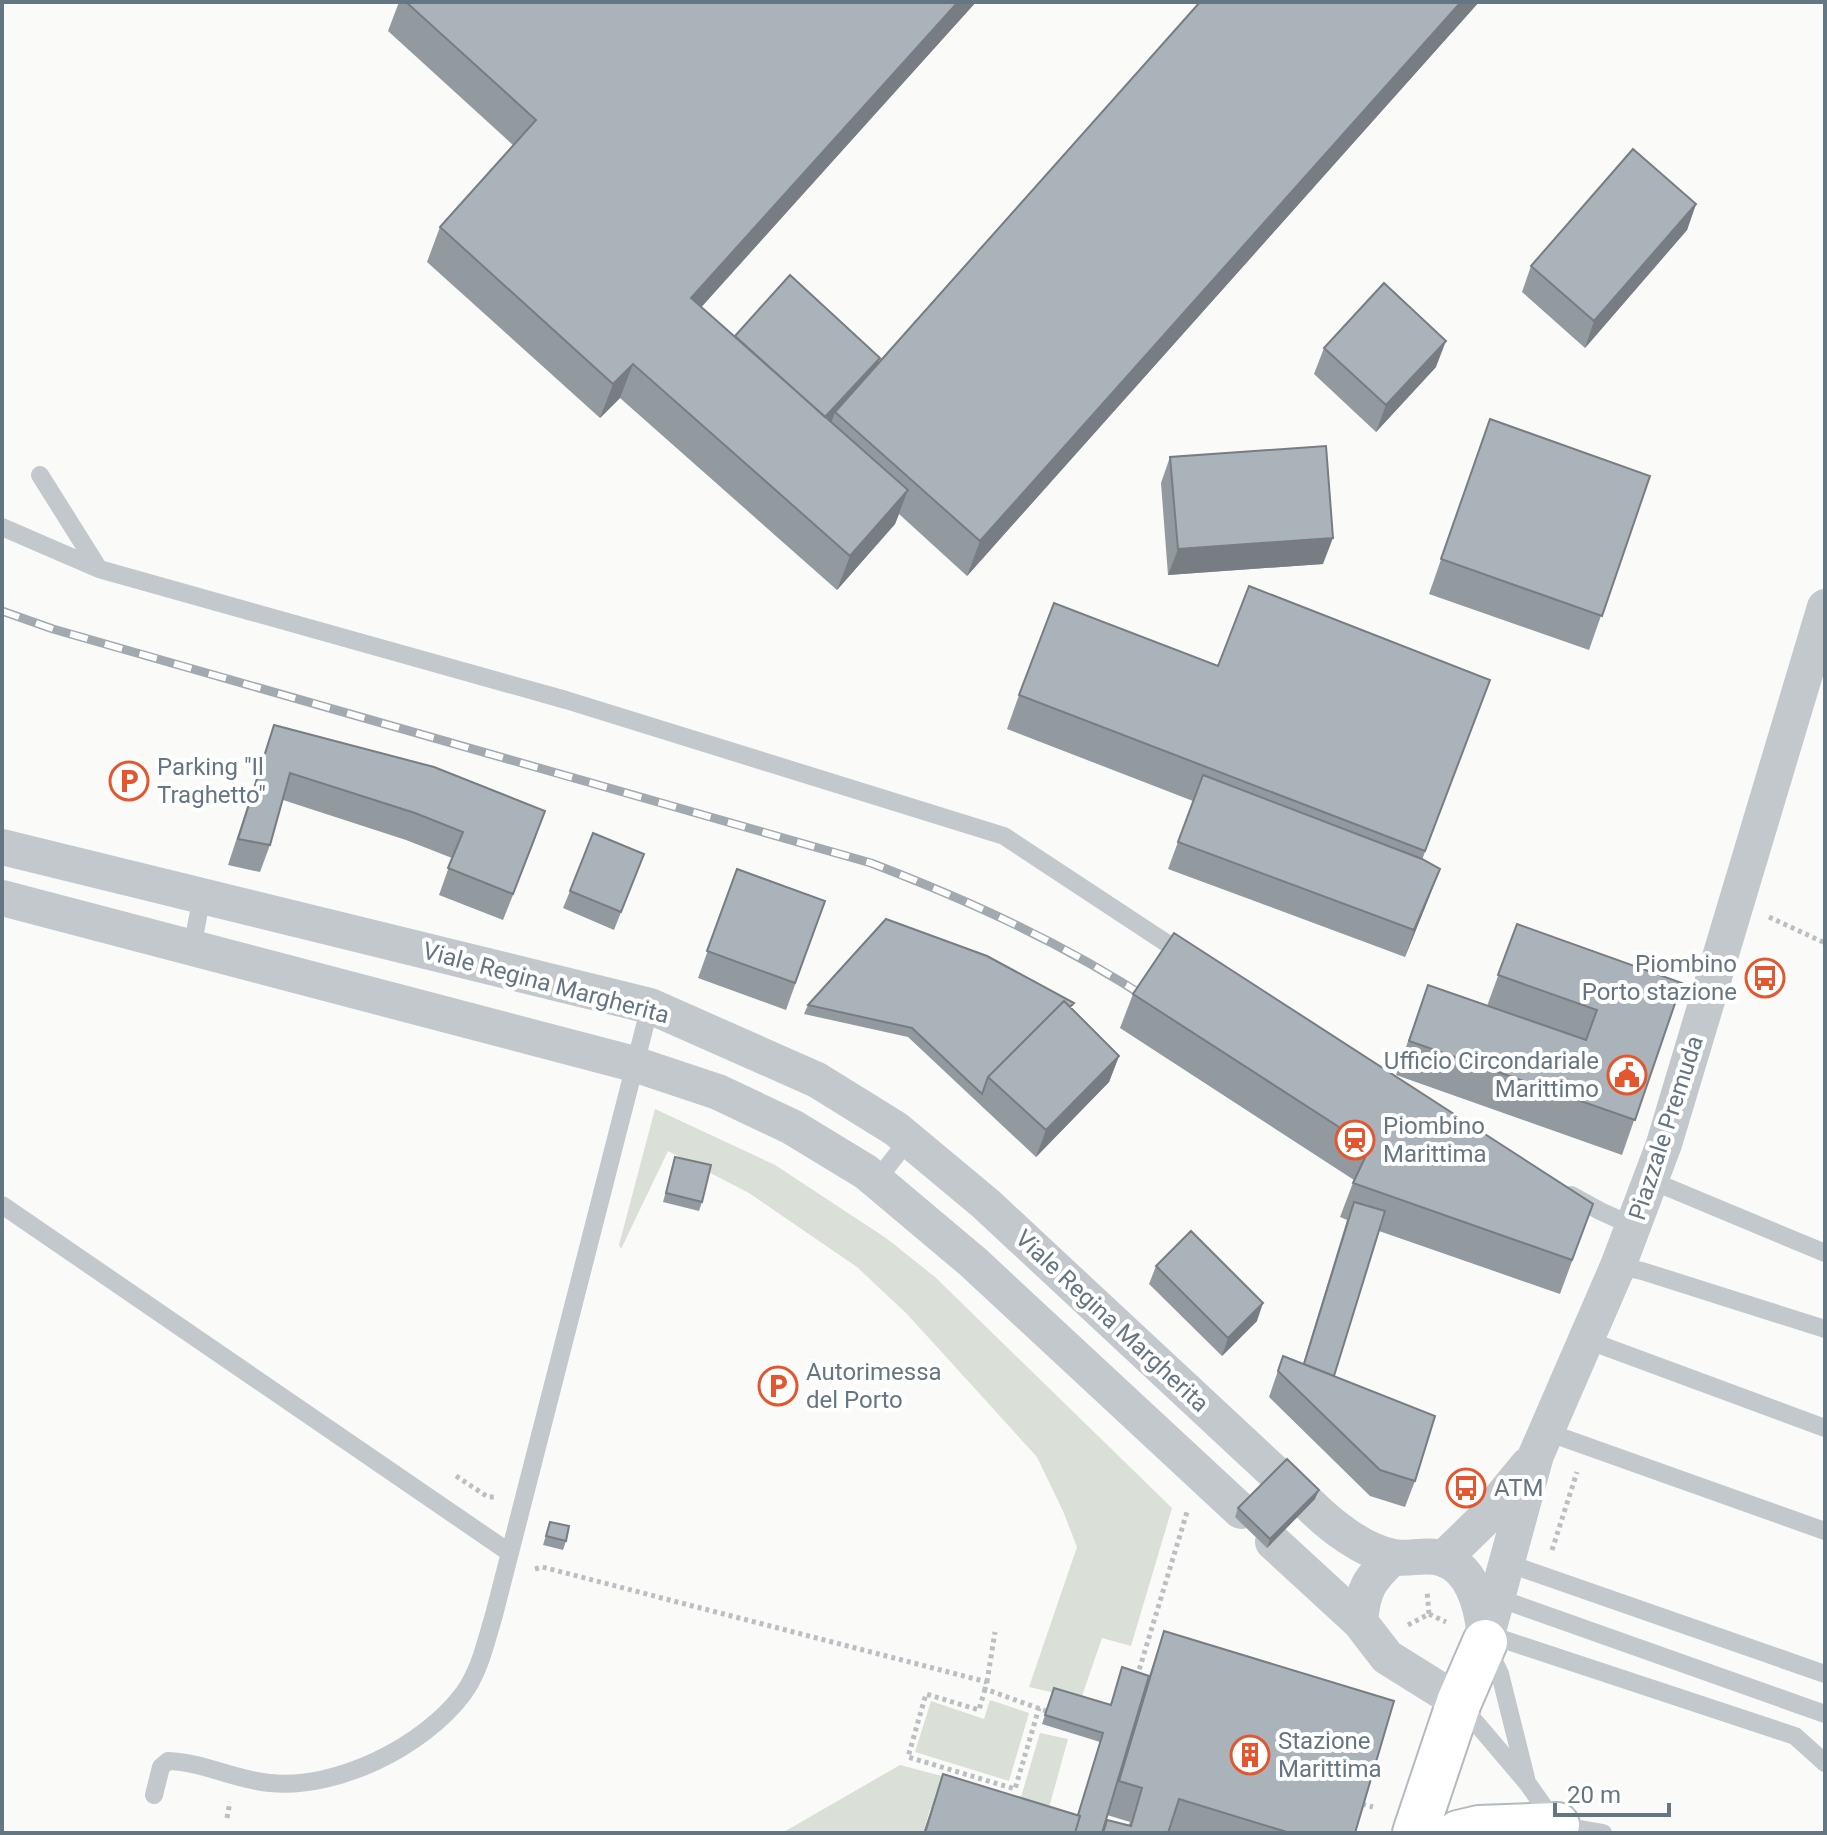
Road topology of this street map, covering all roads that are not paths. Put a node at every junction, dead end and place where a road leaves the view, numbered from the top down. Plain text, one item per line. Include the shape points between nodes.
1 (40, 475) dead end
2 (2, 527) edge
3 (99, 569) junction
4 (1825, 607) edge
5 (2, 847) edge
6 (202, 896) junction
7 (2, 898) edge
8 (192, 948) junction
9 (1196, 963) edge
10 (650, 1006) junction
11 (634, 1064) junction
12 (909, 1139) junction
13 (1650, 1180) junction
14 (876, 1181) junction
15 (1560, 1188) edge
16 (2, 1205) edge
17 (1633, 1226) junction
18 (1825, 1253) edge
19 (1618, 1266) junction
20 (1825, 1329) edge
21 (1587, 1340) junction
22 (1825, 1428) edge
23 (1542, 1444) junction
24 (1277, 1475) edge
25 (1310, 1505) edge
26 (1241, 1511) edge
27 (1825, 1531) edge
28 (1273, 1542) edge
29 (510, 1553) junction
30 (1393, 1557) junction
31 (1507, 1563) junction
32 (1435, 1569) junction
33 (1498, 1598) junction
34 (1360, 1622) junction
35 (1486, 1638) junction
36 (1825, 1674) edge
37 (1459, 1702) junction
38 (1825, 1714) edge
39 (1825, 1763) edge
40 (1528, 1784) junction
41 (154, 1795) dead end
42 (1561, 1829) edge
43 (1415, 1833) edge
44 (1458, 1833) edge
45 (1603, 1833) edge

1 - 3 lane
2 - 3 lane
3 - 9 lane via 566,700 1004,836
4 - 13 street, Piazzale Premuda
5 - 6 street, Viale Regina Margherita
6 - 8 lane
6 - 10 street, Viale Regina Margherita
7 - 8 street, Viale Regina Margherita
8 - 11 street, Viale Regina Margherita
10 - 11 lane
10 - 12 street, Viale Regina Margherita via 817,1080
11 - 14 street, Viale Regina Margherita via 767,1115
11 - 29 lane
12 - 14 lane
12 - 24 street, Viale Regina Margherita
13 - 17 street, Piazzale Premuda
13 - 18 lane
14 - 26 street, Viale Regina Margherita via 973,1262
15 - 17 lane
16 - 29 lane
17 - 19 street, Piazzale Premuda
19 - 20 lane
19 - 21 street, Piazzale Premuda
21 - 22 lane
21 - 23 street, Piazzale Premuda
23 - 27 lane via 1586,1445
23 - 31 street, Piazzale Premuda
23 - 32 street, Piazzale Premuda via 1482,1521
25 - 30 street via 1360,1543
28 - 34 street
29 - 41 lane via 470,1682 419,1737 341,1775 304,1783 269,1783 168,1761 161,1767
30 - 32 street
30 - 34 street via 1372,1576
31 - 33 street, Piazzale Premuda
31 - 36 lane
32 - 35 street via 1455,1567 1469,1581
33 - 35 street, Piazzale Premuda
33 - 38 lane
34 - 37 street via 1387,1657
35 - 37 street
35 - 39 lane via 1795,1736
35 - 40 lane
37 - 40 lane
37 - 43 street
40 - 42 lane
42 - 44 street via 1479,1828
42 - 45 lane

